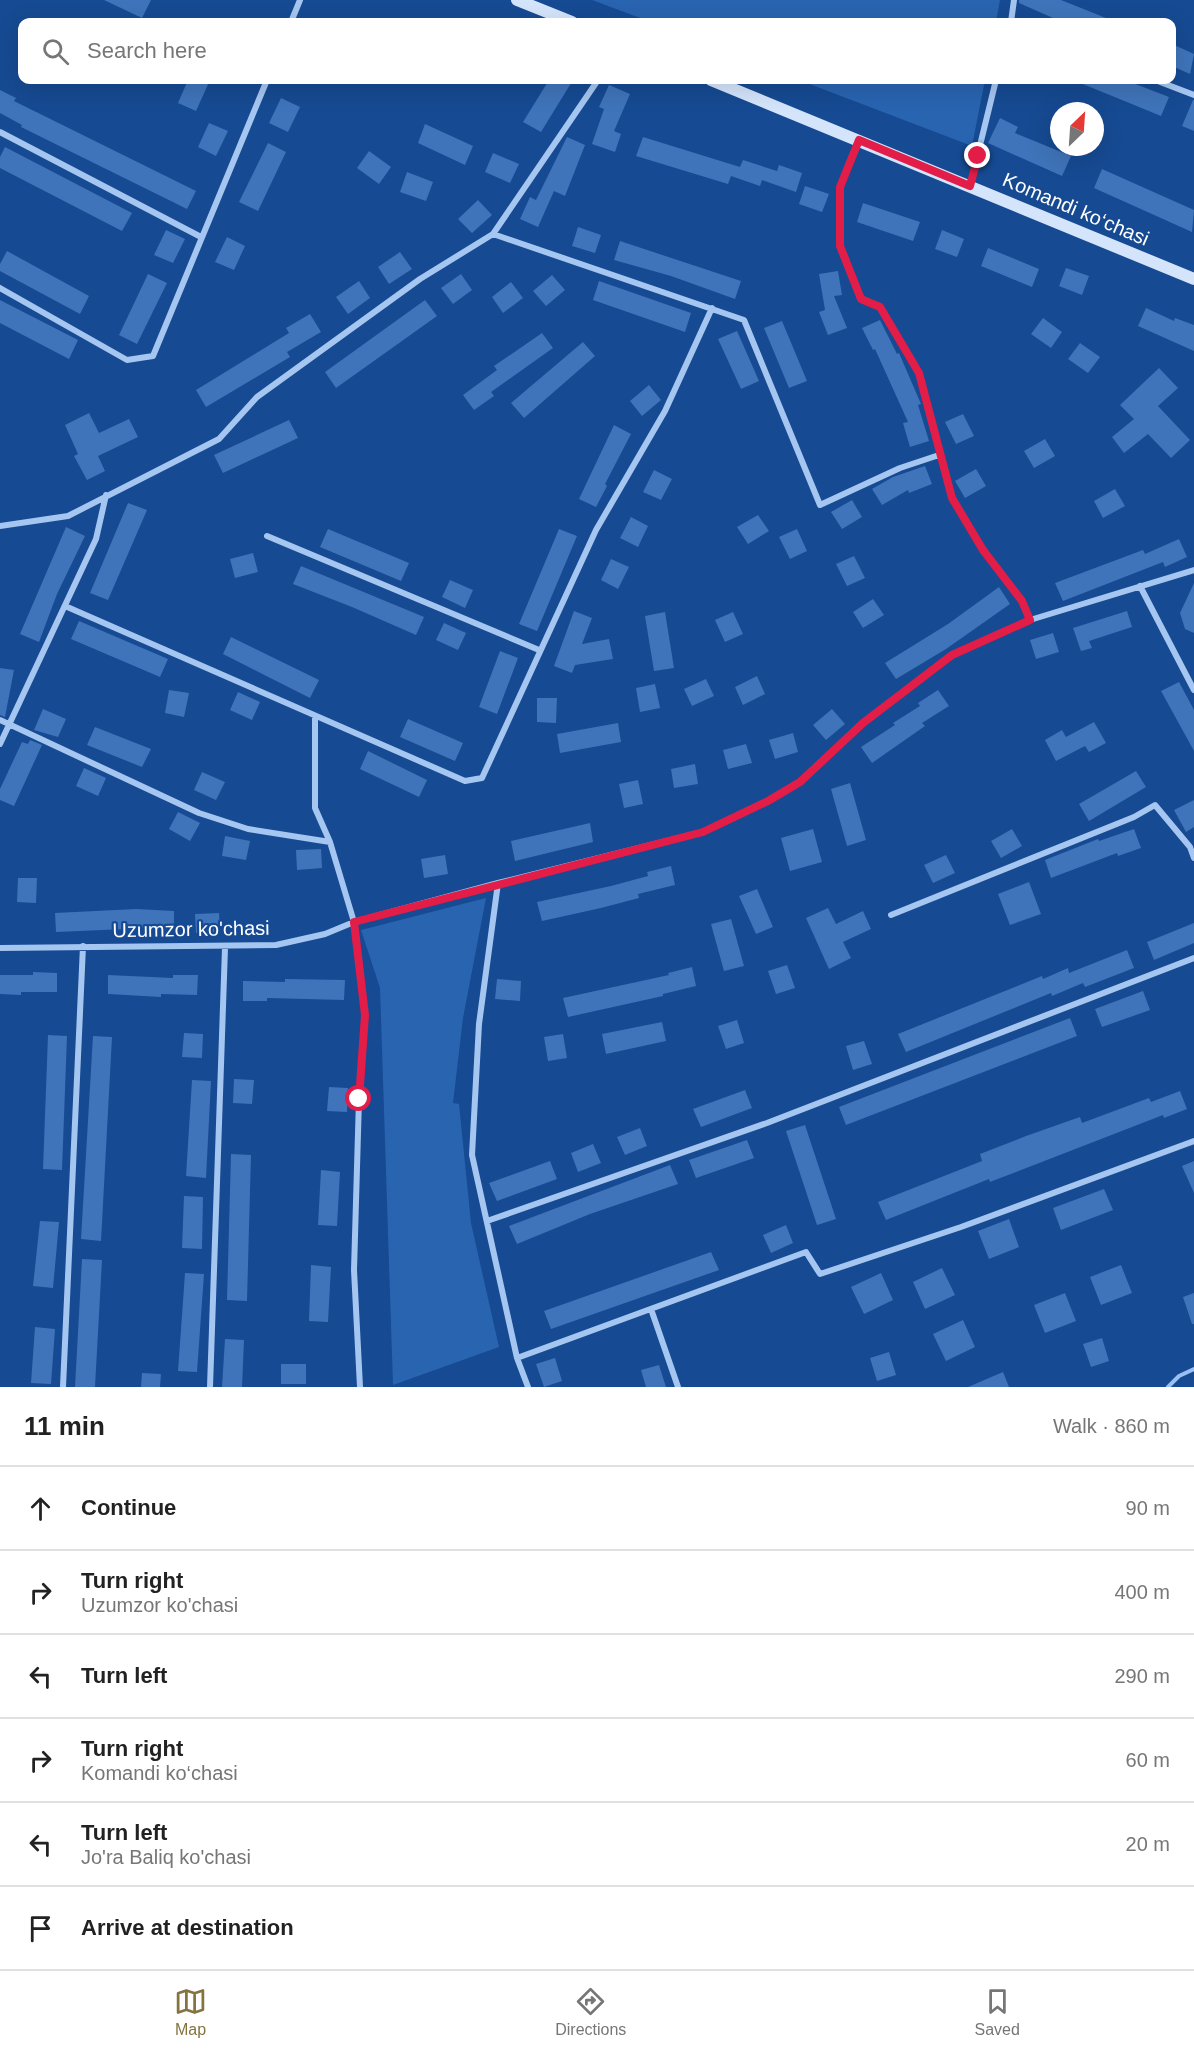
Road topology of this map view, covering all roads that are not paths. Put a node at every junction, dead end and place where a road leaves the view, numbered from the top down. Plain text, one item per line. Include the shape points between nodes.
1 (300, 0) edge
2 (517, 0) edge
3 (1014, 0) edge
4 (293, 18) edge
5 (562, 18) edge
6 (1012, 18) edge
7 (265, 84) edge
8 (595, 84) edge
9 (721, 84) edge
10 (995, 84) edge
11 (1165, 84) edge
12 (1194, 95) edge
13 (0, 132) edge
14 (859, 140) junction
15 (970, 186) junction
16 (493, 234) junction
17 (201, 237) junction
18 (1194, 279) edge
19 (0, 288) edge
20 (712, 308) junction
21 (939, 455) junction
22 (106, 495) junction
23 (0, 525) edge
24 (267, 536) dead end
25 (1194, 570) edge
26 (1140, 586) junction
27 (65, 606) junction
28 (1030, 620) junction
29 (539, 650) junction
30 (1194, 690) edge
31 (315, 718) junction
32 (0, 720) edge
33 (10, 724) junction
34 (0, 744) edge
35 (330, 842) junction
36 (1192, 846) edge
37 (1194, 858) edge
38 (498, 883) junction
39 (891, 915) dead end
40 (354, 922) junction
41 (83, 946) junction
42 (0, 948) edge
43 (225, 948) junction
44 (1194, 958) edge
45 (1194, 1141) edge
46 (487, 1221) junction
47 (651, 1309) junction
48 (517, 1358) junction
49 (63, 1387) edge
50 (210, 1387) edge
51 (360, 1387) edge
52 (528, 1387) edge
53 (678, 1387) edge

1 - 4 street
2 - 5 main road
3 - 6 street
7 - 17 street
8 - 16 street
9 - 14 main road, Komandi ko‘chasi
10 - 15 street
11 - 12 street
13 - 17 street
14 - 15 main road, Komandi ko‘chasi
14 - 21 street via 840,187 840,246 861,299 880,307 919,373
15 - 18 main road, Komandi ko‘chasi
16 - 20 street
16 - 22 street via 420,279 257,397 219,439
17 - 19 street via 153,356 127,360
20 - 21 street via 744,320 820,505 900,468
20 - 29 street via 665,411 596,530
21 - 28 street via 952,498 983,550 1022,601
22 - 23 street via 68,516
22 - 27 street via 96,539
24 - 29 street
25 - 26 street, Uzumzor ko'chasi
26 - 28 street, Uzumzor ko'chasi
26 - 30 street
27 - 31 street
27 - 33 street
28 - 38 street, Uzumzor ko'chasi via 952,655 863,723 800,782 768,801 703,832
29 - 31 street via 482,778 465,782
31 - 35 street via 315,808
32 - 33 street
33 - 34 street
33 - 35 street via 199,813 248,829
35 - 40 street
36 - 37 street
36 - 39 street via 1155,805
38 - 40 street, Uzumzor ko'chasi
38 - 46 street via 479,1024 472,1155
40 - 43 street, Uzumzor ko'chasi via 325,934 276,945
40 - 51 street via 365,1015 354,1270
41 - 42 street, Uzumzor ko'chasi
41 - 43 street, Uzumzor ko'chasi
41 - 49 street
43 - 50 street
44 - 46 street via 767,1123
45 - 47 street via 820,1274 806,1252
46 - 48 street
47 - 48 street
47 - 53 street
48 - 52 street

